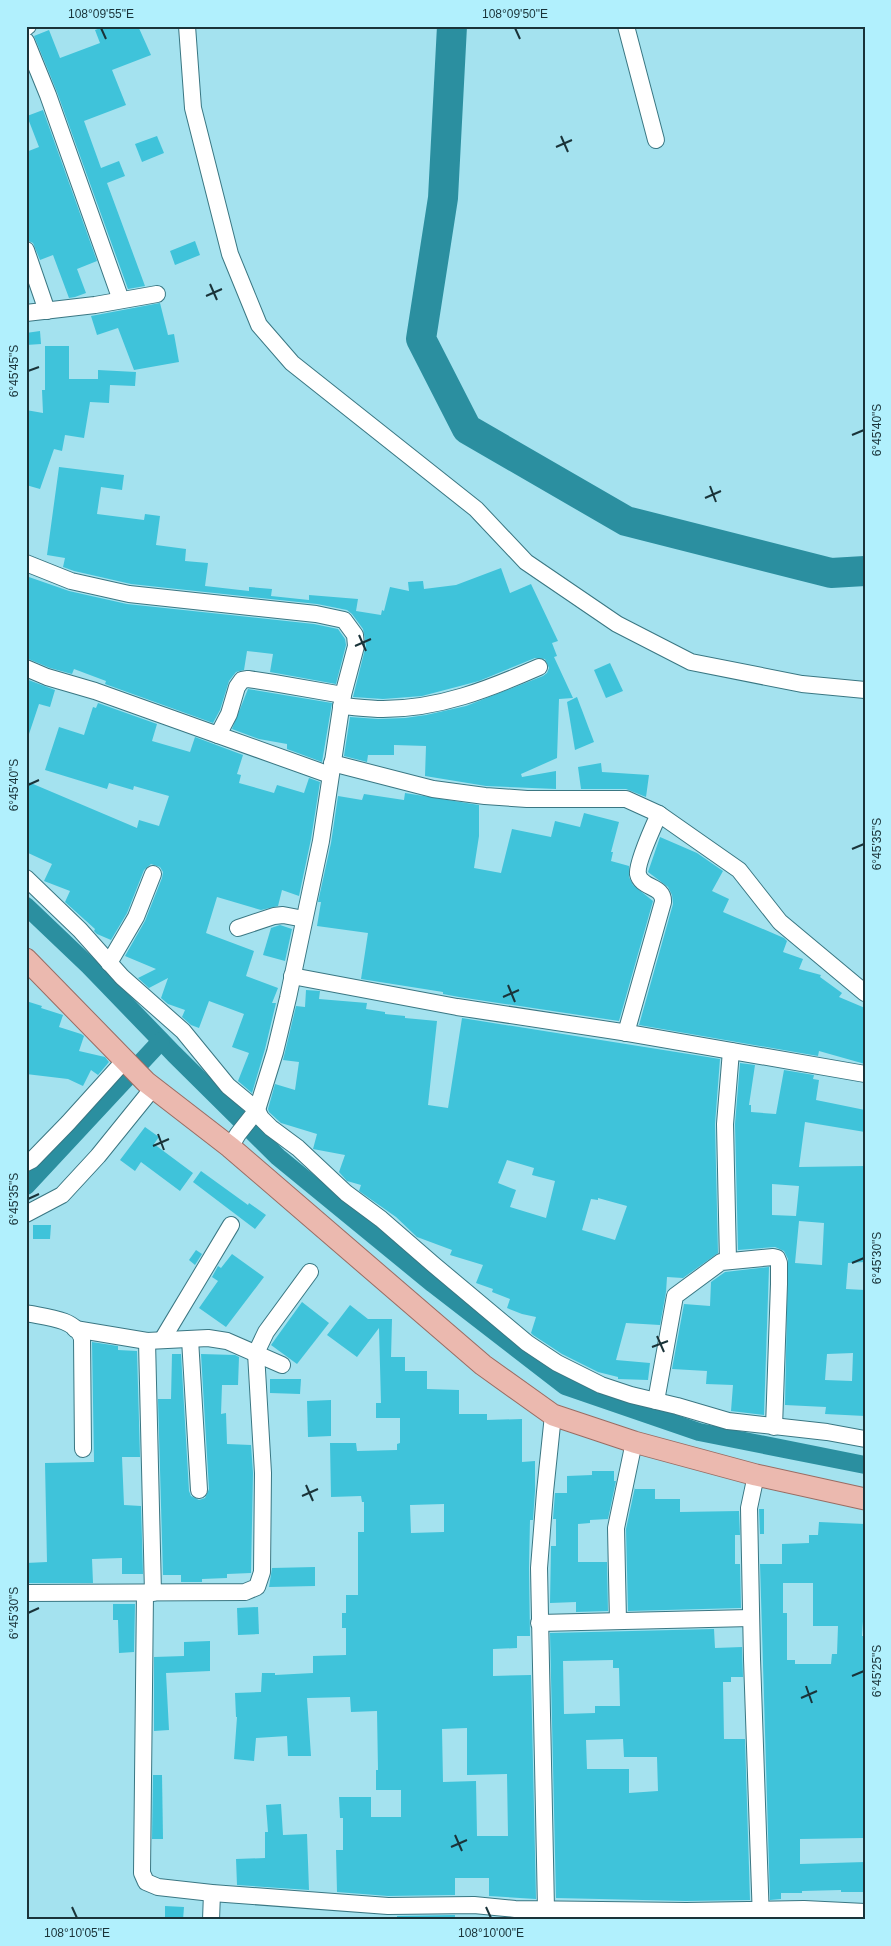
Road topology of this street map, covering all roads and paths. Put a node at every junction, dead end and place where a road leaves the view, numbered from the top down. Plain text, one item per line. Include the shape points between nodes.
1 (186, 26) edge
2 (626, 26) edge
3 (26, 41) edge
4 (656, 140) dead end
5 (26, 250) edge
6 (157, 294) dead end
7 (121, 300) junction
8 (47, 311) junction
9 (26, 313) edge
10 (26, 563) edge
11 (539, 666) dead end
12 (27, 670) edge
13 (865, 690) edge
14 (342, 700) junction
15 (218, 735) junction
16 (331, 769) junction
17 (659, 814) junction
18 (153, 874) dead end
19 (26, 878) edge
20 (304, 919) junction
21 (238, 928) dead end
22 (26, 959) edge
23 (109, 962) junction
24 (292, 976) junction
25 (865, 993) edge
26 (626, 1033) junction
27 (731, 1051) junction
28 (126, 1062) junction
29 (865, 1074) edge
30 (149, 1085) junction
31 (256, 1113) junction
32 (234, 1141) junction
33 (26, 1162) edge
34 (26, 1214) edge
35 (232, 1225) dead end
36 (728, 1261) junction
37 (310, 1272) dead end
38 (26, 1313) edge
39 (75, 1329) junction
40 (190, 1338) junction
41 (154, 1340) junction
42 (256, 1352) junction
43 (282, 1365) dead end
44 (656, 1401) junction
45 (553, 1415) junction
46 (774, 1426) junction
47 (865, 1439) edge
48 (634, 1442) junction
49 (83, 1449) dead end
50 (756, 1475) junction
51 (199, 1490) dead end
52 (865, 1499) edge
53 (149, 1593) junction
54 (26, 1594) edge
55 (751, 1618) junction
56 (618, 1620) junction
57 (539, 1623) junction
58 (212, 1894) junction
59 (546, 1909) junction
60 (865, 1912) edge
61 (761, 1914) edge
62 (211, 1920) edge

1 - 13 street via 193,108 230,254 259,325 292,363 476,509 526,562 617,624 691,662 802,684
2 - 4 street
3 - 7 street
5 - 8 street
6 - 7 street
7 - 8 street
8 - 9 street
10 - 14 street via 71,581 129,594 316,614 344,620 355,635 356,646
11 - 14 street via 479,692 445,702 383,709
12 - 15 street
14 - 15 street via 274,683 242,680 230,714
14 - 16 street
15 - 16 street
16 - 17 street via 485,796 626,799
16 - 20 street via 321,842
17 - 25 street via 739,870 780,922
17 - 26 street via 638,874 640,880 660,891 663,902
18 - 23 street via 136,917
19 - 23 street
20 - 21 street via 283,915
20 - 24 street
22 - 28 main road
23 - 31 street via 183,1032 228,1086
24 - 26 street via 457,1007
24 - 31 street via 275,1052
26 - 27 street
27 - 29 street
27 - 36 street via 725,1124
28 - 30 main road
28 - 33 street via 32,1160
30 - 32 main road
30 - 34 street via 98,1156 62,1195
31 - 32 street
31 - 44 street via 527,1343 557,1363 601,1385
32 - 45 main road via 482,1365
35 - 41 street
36 - 44 street via 721,1262 674,1296
36 - 46 street via 773,1257 779,1263
37 - 42 street via 266,1332
38 - 39 street via 67,1323
39 - 41 street
39 - 49 street via 82,1338
40 - 41 street
40 - 42 street via 227,1341
40 - 51 street
41 - 53 street
42 - 43 street
42 - 53 street via 263,1473 262,1572 257,1587 245,1592
44 - 46 street via 728,1421
45 - 48 main road
45 - 57 street via 540,1559
46 - 47 street
48 - 50 main road
48 - 56 street via 616,1528
50 - 52 main road
50 - 55 street via 749,1508
53 - 54 street
53 - 58 street via 142,1873 146,1882 158,1887
55 - 56 street
55 - 61 street
56 - 57 street
57 - 59 street
58 - 59 street via 388,1906 474,1905 515,1910
58 - 62 street
59 - 61 street
60 - 61 street

